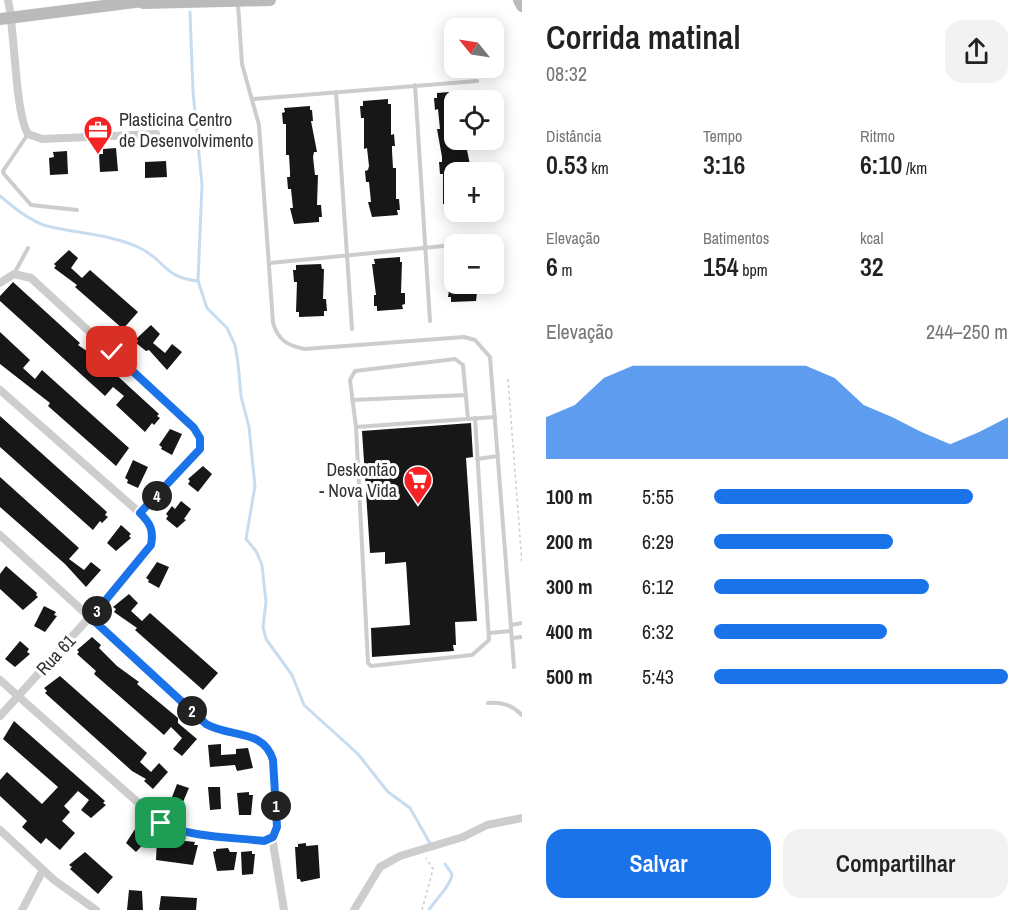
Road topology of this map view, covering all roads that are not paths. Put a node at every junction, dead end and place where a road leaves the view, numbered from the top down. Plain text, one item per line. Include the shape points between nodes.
1 (8, 0) edge
2 (151, 0) edge
3 (270, 0) edge
4 (519, 0) edge
5 (237, 1) edge
6 (132, 3) junction
7 (522, 6) edge
8 (6, 17) edge
9 (477, 81) dead end
10 (415, 85) junction
11 (336, 92) junction
12 (254, 99) junction
13 (28, 134) junction
14 (156, 134) dead end
15 (77, 210) dead end
16 (444, 246) edge
17 (28, 248) dead end
18 (425, 248) junction
19 (347, 256) junction
20 (270, 263) junction
21 (14, 274) junction
22 (0, 283) edge
23 (430, 321) dead end
24 (352, 329) dead end
25 (0, 390) edge
26 (466, 395) junction
27 (352, 400) junction
28 (495, 417) junction
29 (475, 418) junction
30 (468, 419) junction
31 (356, 426) junction
32 (498, 456) junction
33 (477, 459) junction
34 (140, 513) junction
35 (0, 535) edge
36 (91, 618) junction
37 (522, 623) edge
38 (511, 625) junction
39 (511, 631) junction
40 (490, 633) junction
41 (522, 637) edge
42 (512, 638) junction
43 (514, 667) dead end
44 (0, 680) edge
45 (18, 696) junction
46 (488, 703) dead end
47 (522, 715) edge
48 (0, 716) edge
49 (522, 818) edge
50 (0, 830) edge
51 (273, 837) junction
52 (44, 870) junction
53 (22, 910) edge
54 (96, 910) edge
55 (284, 910) edge
56 (354, 910) edge

1 - 8 street
2 - 6 street
3 - 5 street
4 - 7 street
5 - 6 street
5 - 12 lane via 242,64
6 - 8 street
8 - 13 street via 21,117
9 - 10 lane
10 - 11 lane
10 - 18 lane
11 - 12 lane
11 - 19 lane
12 - 20 lane
13 - 14 street via 42,139
13 - 15 lane via 4,174 31,205
16 - 18 lane
17 - 21 lane
18 - 19 lane
18 - 23 lane
19 - 20 lane
19 - 24 lane
20 - 28 lane via 273,323 282,340 305,349 452,336 475,340 490,357
21 - 22 street
21 - 34 street via 31,278 194,428 200,438 200,449
25 - 34 street
26 - 27 lane
26 - 27 lane via 463,365 452,358 355,371 350,380
26 - 30 lane
27 - 31 lane
28 - 29 lane
28 - 32 lane
29 - 30 lane
29 - 33 lane
30 - 31 lane
31 - 40 lane via 369,665 472,654 486,645
32 - 33 lane
32 - 38 lane
33 - 40 lane
34 - 36 street, Rua 61 via 150,524 153,536 146,555
35 - 36 street
36 - 45 street, Rua 61
36 - 51 street via 206,724 264,743 274,770 277,827
37 - 38 lane
38 - 39 lane
39 - 40 lane
39 - 42 lane
41 - 42 lane
42 - 43 lane
44 - 45 street
45 - 48 street, Rua 61
45 - 51 street via 161,823 174,829 264,841
46 - 47 lane via 501,702
49 - 56 street via 487,825 463,837 400,856 380,867
50 - 52 street
51 - 55 street
52 - 53 street
52 - 54 street

